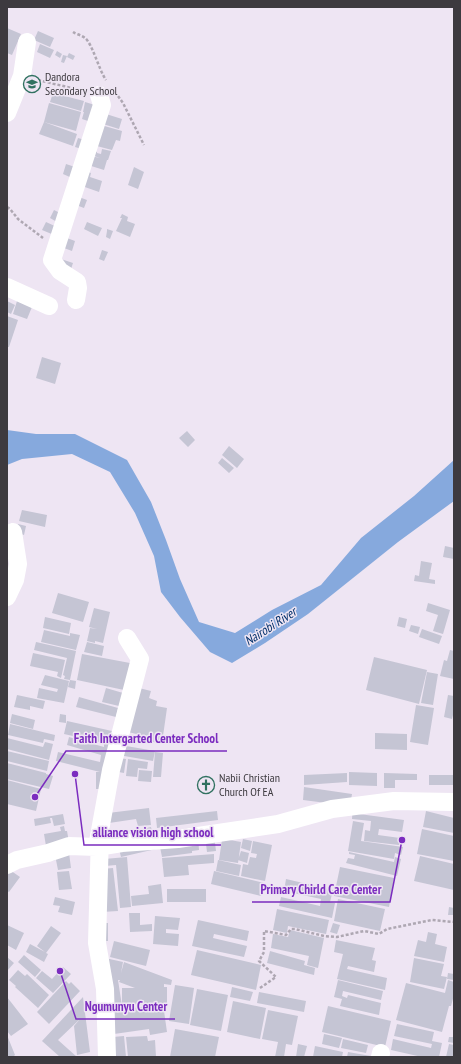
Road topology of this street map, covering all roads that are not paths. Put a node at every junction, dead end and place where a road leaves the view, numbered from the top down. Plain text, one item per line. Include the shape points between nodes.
1 (27, 42) dead end
2 (99, 95) road end
3 (7, 113) edge
4 (7, 287) edge
5 (76, 300) dead end
6 (49, 306) dead end
7 (13, 532) dead end
8 (7, 597) edge
9 (127, 638) dead end
10 (454, 802) edge
11 (97, 847) junction
12 (7, 864) edge
13 (108, 1057) edge

1 - 3 street via 22,76
2 - 5 street via 102,105 52,260 60,271 77,282
4 - 6 street
7 - 8 street via 18,564 15,580
9 - 11 street via 140,659 111,770
10 - 11 street via 394,801 332,809 278,824 178,839
11 - 12 street via 69,846
11 - 13 street via 100,834 97,943 105,989

